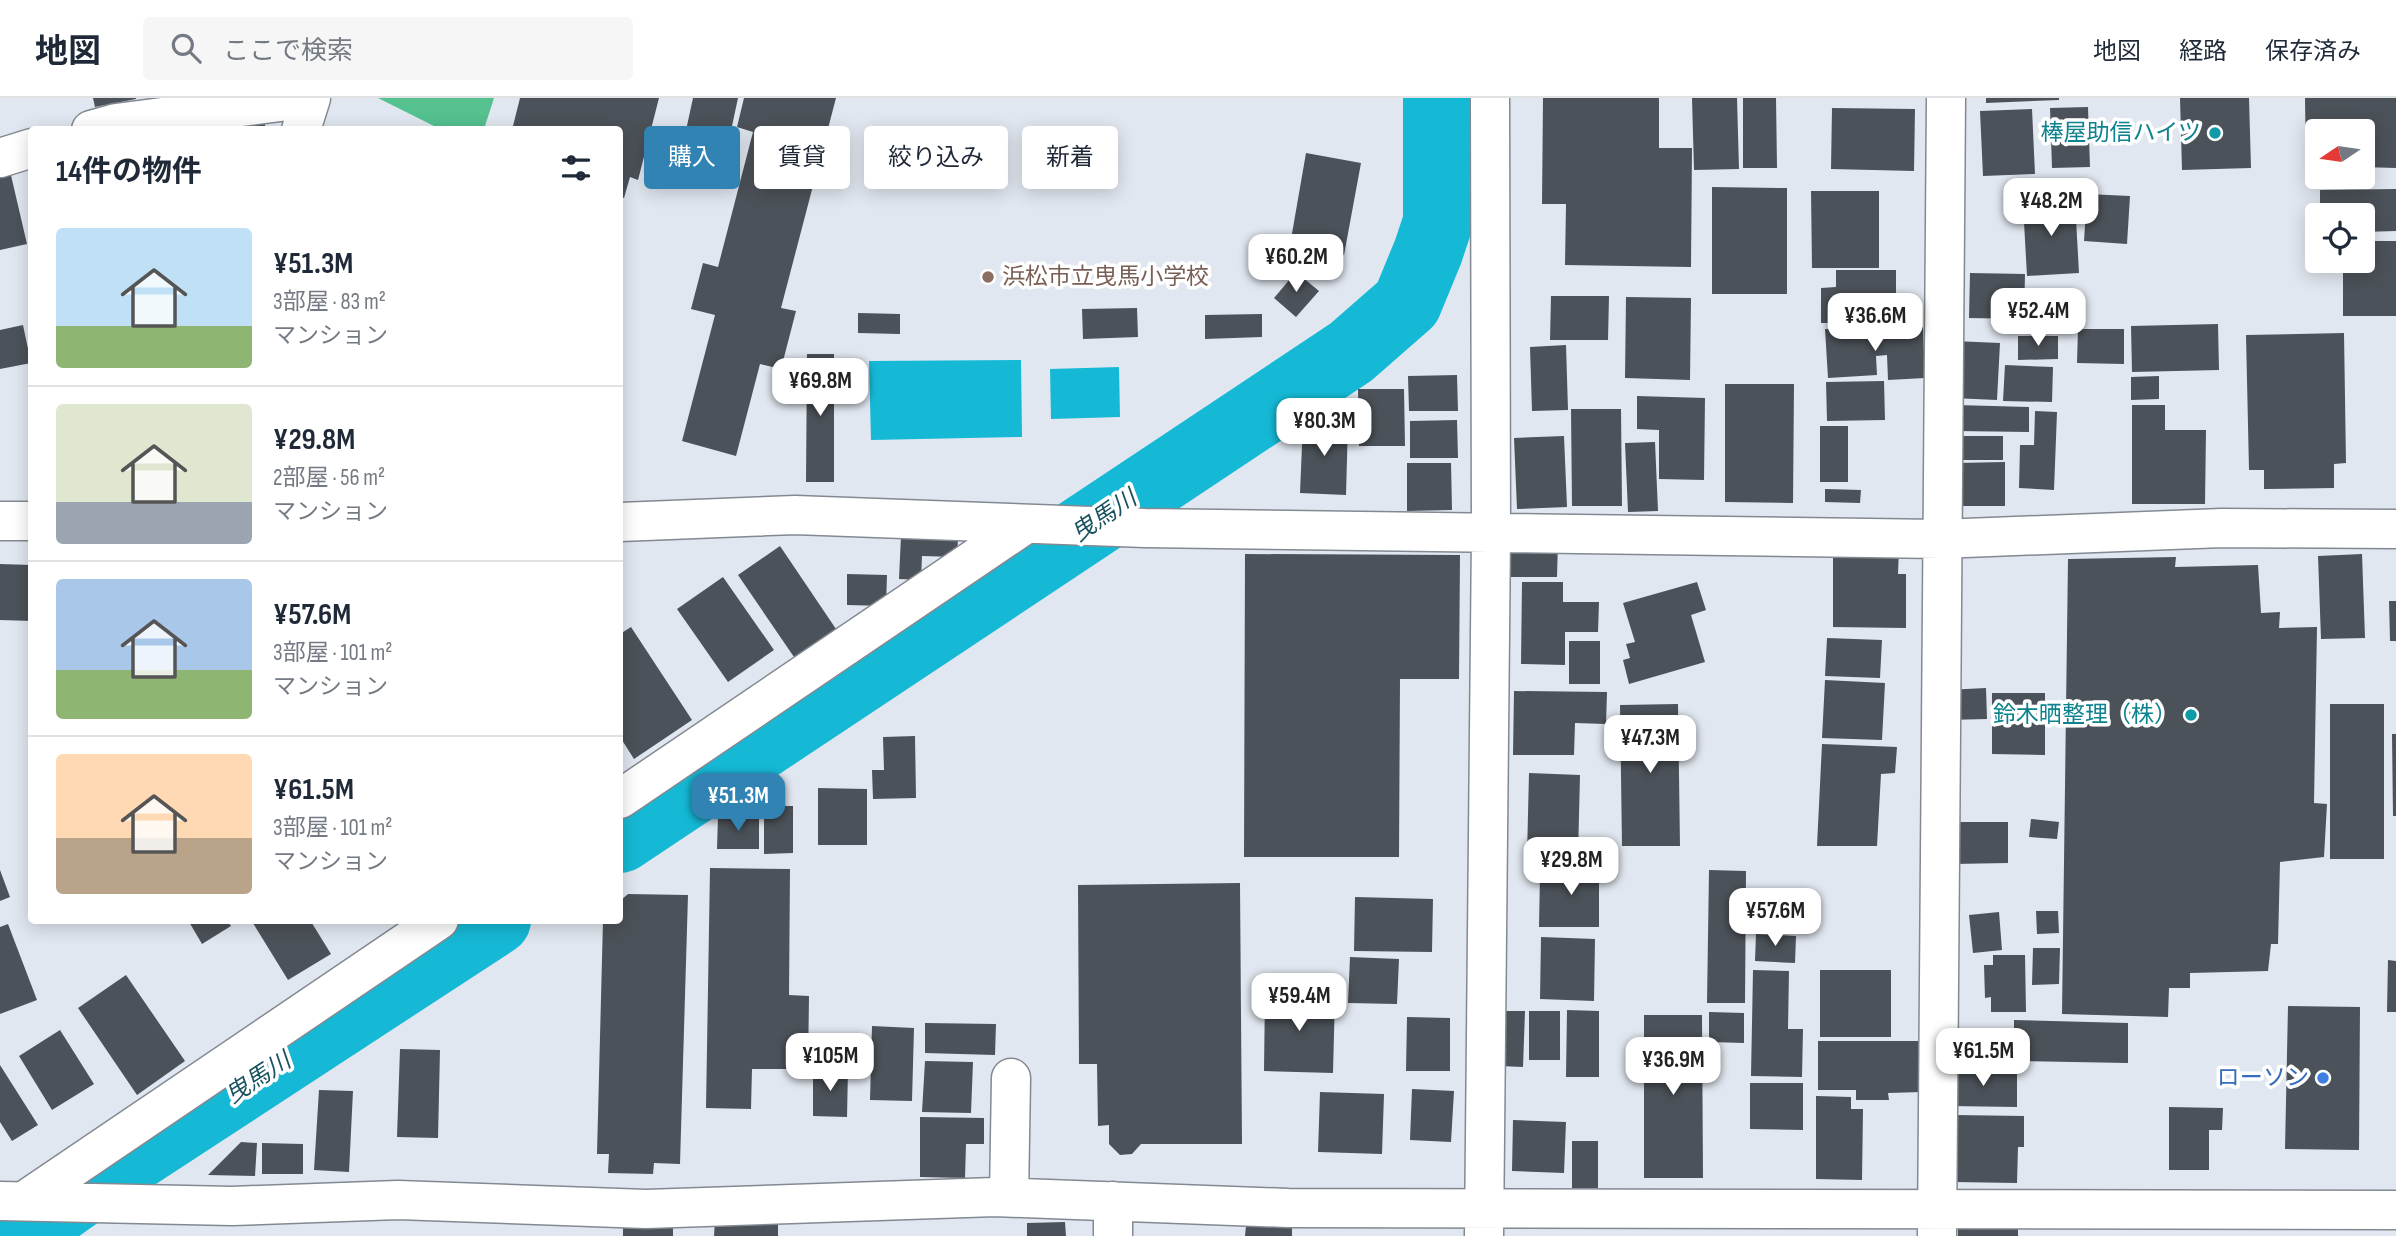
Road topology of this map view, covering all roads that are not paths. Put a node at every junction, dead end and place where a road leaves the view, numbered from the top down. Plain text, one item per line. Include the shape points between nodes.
1 (1490, 98) edge
2 (1946, 98) edge
3 (105, 126) edge
4 (302, 126) edge
5 (28, 149) edge
6 (0, 158) edge
7 (0, 521) edge
8 (28, 521) edge
9 (623, 522) edge
10 (1034, 524) junction
11 (2396, 528) edge
12 (1491, 533) junction
13 (1940, 539) junction
14 (623, 797) edge
15 (433, 924) edge
16 (1011, 1078) dead end
17 (1009, 1197) junction
18 (14, 1202) edge
19 (2396, 1210) edge
20 (1113, 1219) edge
21 (155, 1220) edge
22 (1484, 1221) edge
23 (697, 1222) edge
24 (1327, 1222) edge
25 (1937, 1223) edge

1 - 12 street
2 - 13 street
3 - 4 street via 311,98
5 - 6 street
7 - 8 street
9 - 10 street via 795,515
10 - 12 street
10 - 14 street
11 - 13 street via 2222,528
12 - 13 street
12 - 22 street
13 - 25 street
15 - 18 street
16 - 17 street
17 - 20 street
17 - 23 street
18 - 21 street via 97,1203
19 - 25 street
20 - 24 street
21 - 23 street via 232,1206 398,1200 646,1209
22 - 24 street
22 - 25 street

